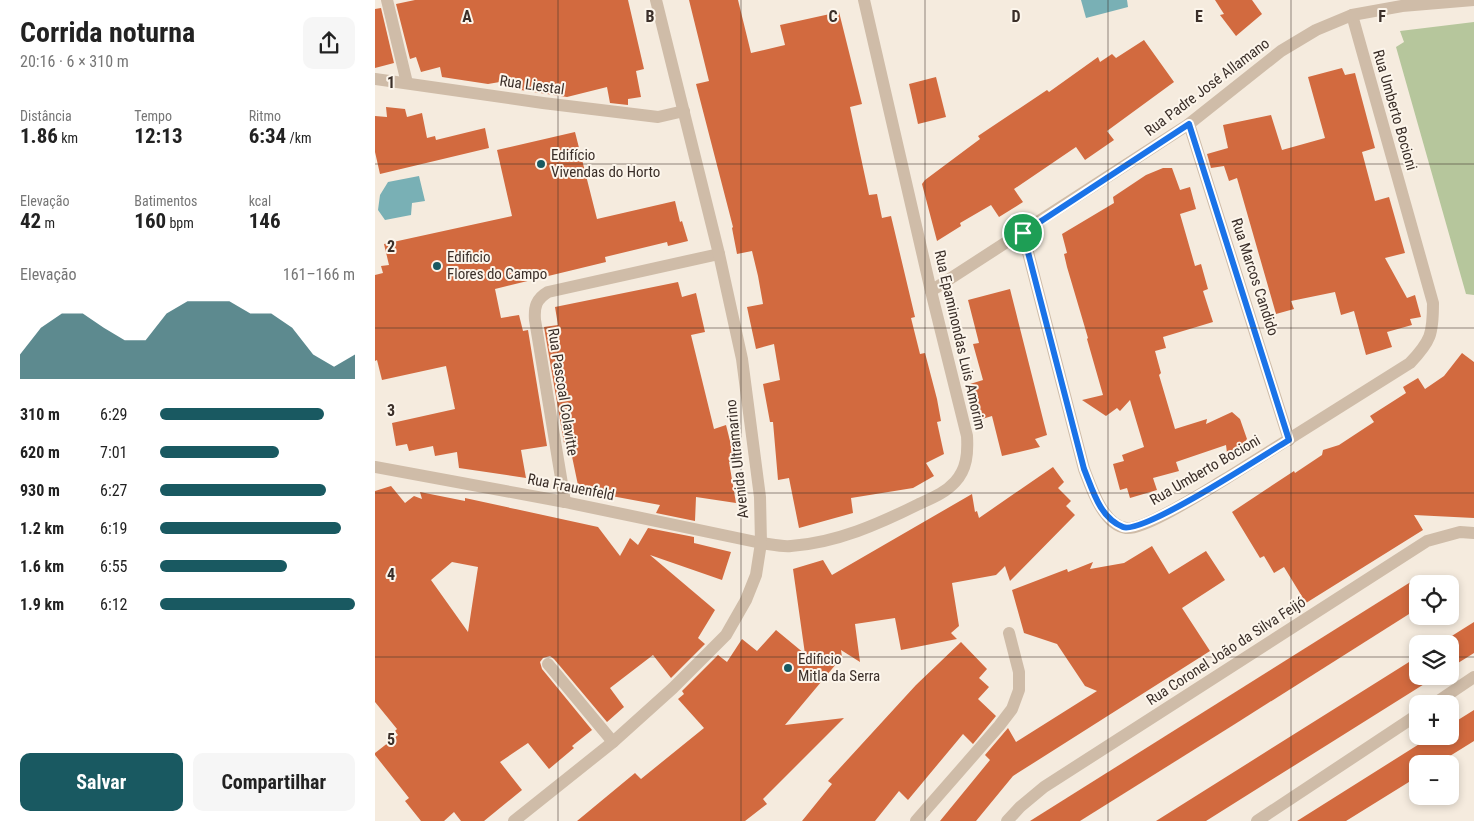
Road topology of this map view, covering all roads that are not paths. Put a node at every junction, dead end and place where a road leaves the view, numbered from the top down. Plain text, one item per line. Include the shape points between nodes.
1 (387, 0) edge
2 (657, 0) edge
3 (864, 0) edge
4 (1474, 0) edge
5 (1352, 15) junction
6 (375, 79) edge
7 (407, 83) junction
8 (684, 111) junction
9 (1189, 124) junction
10 (1023, 233) junction
11 (719, 254) junction
12 (931, 291) junction
13 (1289, 440) junction
14 (375, 467) edge
15 (565, 502) junction
16 (1474, 533) edge
17 (761, 542) junction
18 (1009, 633) dead end
19 (548, 664) dead end
20 (1474, 677) edge
21 (1447, 695) edge
22 (1409, 720) edge
23 (613, 742) junction
24 (514, 821) edge
25 (916, 821) edge
26 (1007, 821) edge
27 (1257, 821) edge

1 - 7 street
2 - 8 street, Avenida Ultramarino
3 - 12 street, Rua Epaminondas Luis Amorim
4 - 5 street, Rua Padre José Allamano via 1402,6
5 - 9 street, Rua Padre José Allamano via 1281,50
5 - 13 street, Rua Umberto Bocioni via 1433,303 1433,326 1425,347 1410,363
6 - 7 street, Rua Liestal
7 - 8 street, Rua Liestal via 658,117
8 - 11 street, Avenida Ultramarino
9 - 10 street, Rua Padre José Allamano
9 - 13 street, Rua Marcos Candido
10 - 12 street, Rua Padre José Allamano
10 - 13 street, Rua Umberto Bocioni via 1084,469 1097,501 1110,521 1126,528 1170,512
11 - 15 street, Rua Pascoal Colavitte via 548,292 538,299 535,320
11 - 17 street, Avenida Ultramarino via 750,413 760,497
12 - 17 street, Rua Epaminondas Luis Amorim via 967,436 968,457 962,472 942,493 881,522 836,538 789,547
14 - 15 street, Rua Frauenfeld
15 - 17 street, Rua Frauenfeld
16 - 26 street, Rua Coronel João da Silva Feijó via 1460,532 1427,541 1045,787
17 - 23 street, Avenida Ultramarino via 756,576 726,635
18 - 25 street via 1019,672 1019,690 1012,709
19 - 23 street
20 - 21 street
22 - 27 street
23 - 24 street, Avenida Ultramarino

